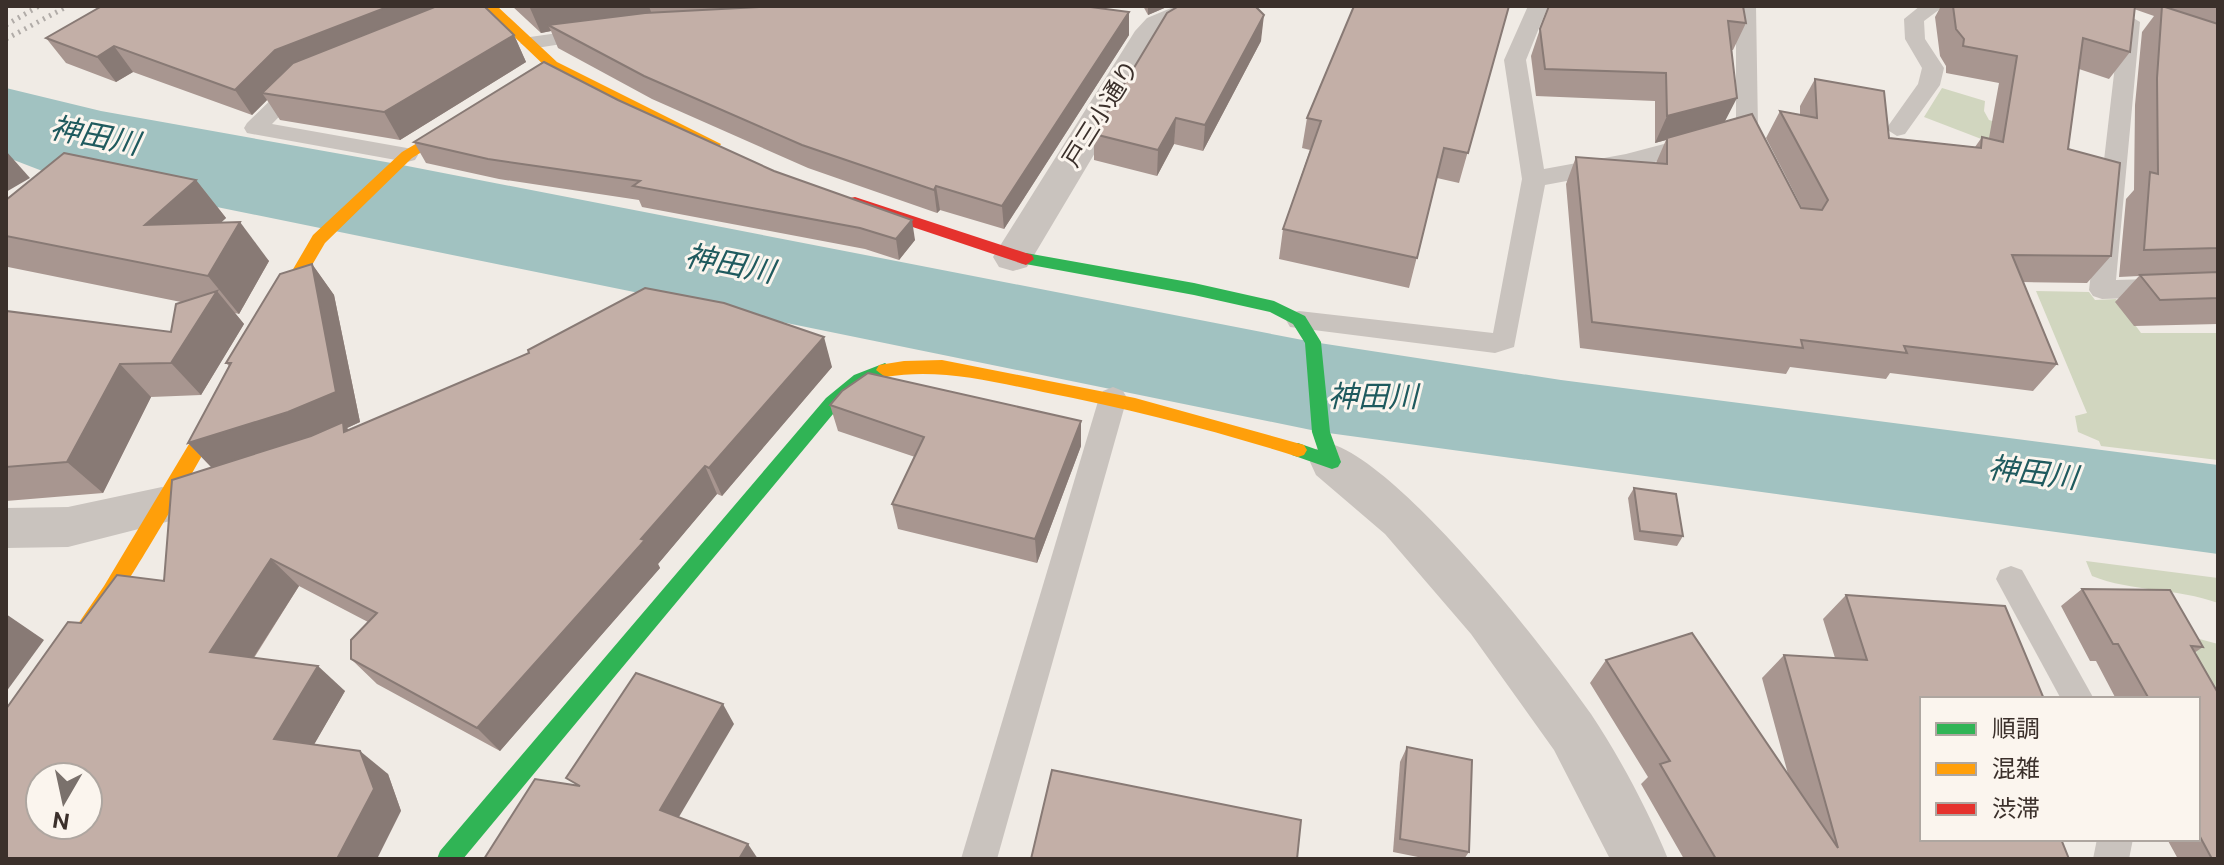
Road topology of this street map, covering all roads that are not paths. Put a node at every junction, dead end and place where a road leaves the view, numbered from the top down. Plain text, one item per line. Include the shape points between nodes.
1 (1216, 6) edge
2 (1538, 6) edge
3 (1746, 6) edge
4 (1934, 6) edge
5 (485, 8) edge
6 (2130, 17) edge
7 (612, 32) edge
8 (530, 43) junction
9 (315, 77) edge
10 (486, 106) edge
11 (1897, 129) dead end
12 (732, 153) edge
13 (402, 159) junction
14 (1534, 179) junction
15 (837, 196) edge
16 (1013, 257) junction
17 (2218, 286) edge
18 (1299, 320) junction
19 (264, 332) edge
20 (232, 386) edge
21 (1113, 398) junction
22 (1326, 447) junction
23 (182, 500) junction
24 (6, 528) edge
25 (2011, 579) dead end
26 (76, 641) edge
27 (2077, 697) edge
28 (448, 859) edge
29 (979, 859) edge
30 (1640, 859) edge

1 - 16 street, 戸三小通り via 1176,16 1151,31
2 - 14 lane via 1515,60
3 - 14 lane via 1750,136
4 - 11 lane via 1914,19 1915,39 1933,68 1929,85
5 - 8 street
6 - 17 lane via 2102,290
7 - 8 lane
8 - 12 street via 545,69
9 - 13 lane via 300,83 255,128
10 - 13 street
13 - 19 street via 319,239
14 - 18 lane via 1505,340
15 - 16 street
16 - 18 street via 1194,289 1274,307
18 - 22 street via 1313,342
20 - 23 street
21 - 22 street
21 - 28 street via 961,369 896,367 859,378 832,403
21 - 29 lane
22 - 30 street via 1401,520 1488,619 1573,733
23 - 24 street via 68,527
23 - 26 street
25 - 27 lane

